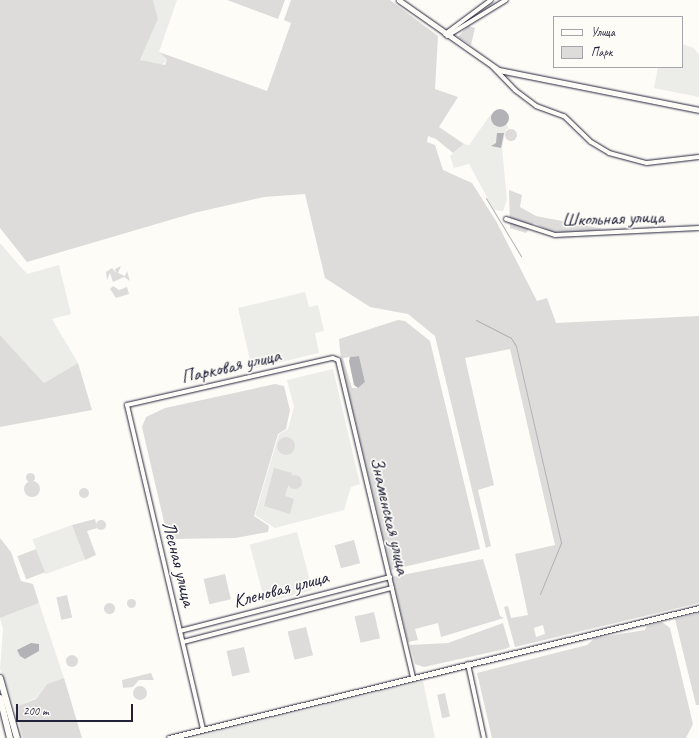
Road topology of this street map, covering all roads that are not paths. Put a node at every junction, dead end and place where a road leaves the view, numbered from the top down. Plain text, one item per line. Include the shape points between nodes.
1 (399, 0) edge
2 (491, 0) edge
3 (506, 0) edge
4 (446, 35) junction
5 (493, 67) junction
6 (699, 110) edge
7 (699, 157) edge
8 (506, 219) dead end
9 (699, 228) edge
10 (339, 362) joint
11 (127, 406) joint
12 (390, 577) junction
13 (392, 588) junction
14 (699, 608) edge
15 (180, 631) junction
16 (183, 642) junction
17 (468, 664) junction
18 (413, 676) junction
19 (0, 678) edge
20 (0, 698) edge
21 (203, 729) junction
22 (10, 738) edge
23 (17, 738) edge
24 (169, 738) edge
25 (484, 738) edge

1 - 4 street
2 - 4 street
3 - 4 street
4 - 5 street
5 - 6 street via 534,80
5 - 7 street via 515,90 536,106 564,116 591,142 609,153 647,163
8 - 9 street, Школьная улица via 555,235
10 - 11 street, Парковая улица via 333,358
10 - 12 street, Знаменская улица
11 - 15 street, Лесная улица
12 - 13 street, Знаменская улица
12 - 15 street, Кленовая улица
13 - 16 street, Кленовая улица
13 - 18 street, Знаменская улица
14 - 17 street
15 - 16 street, Лесная улица
16 - 21 street, Лесная улица
17 - 18 street
17 - 25 street
18 - 21 street
19 - 23 main road
20 - 22 main road
21 - 24 street

